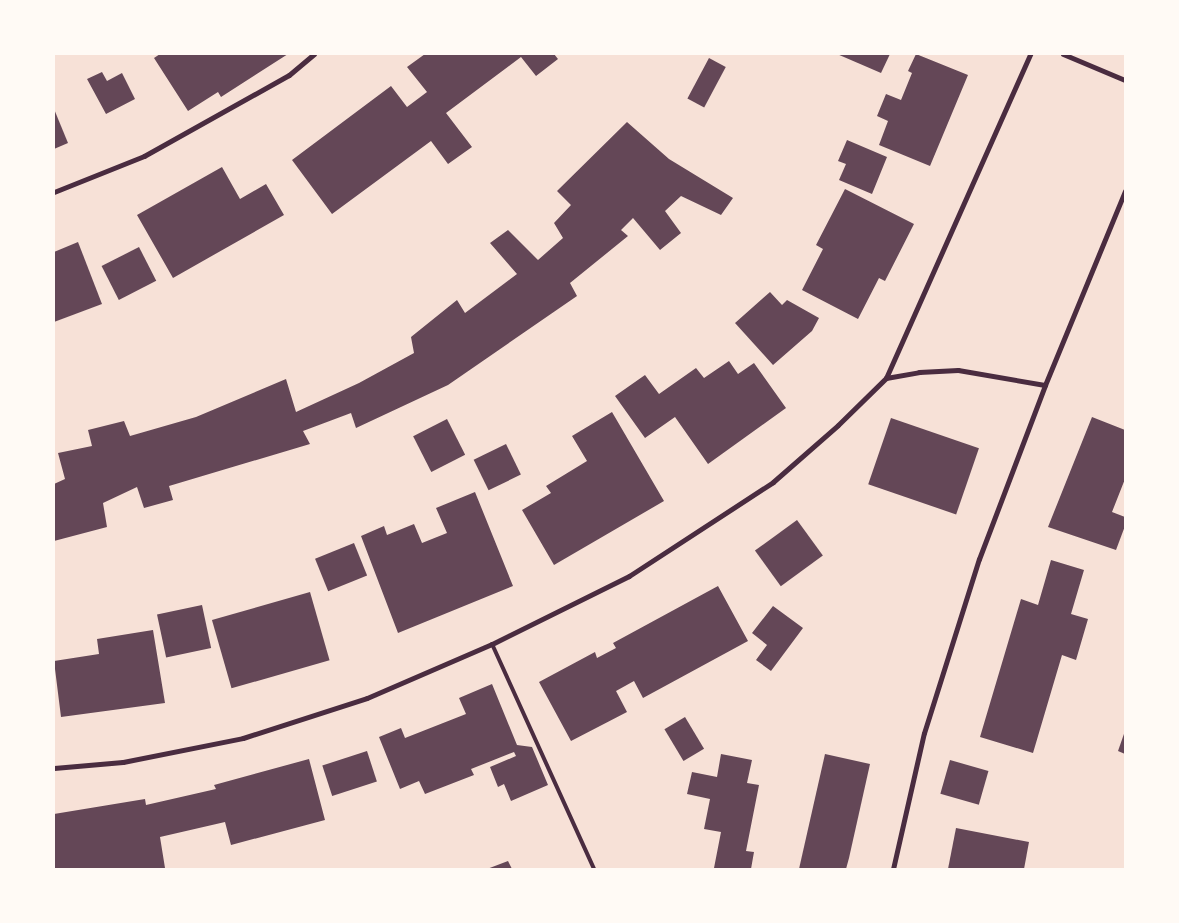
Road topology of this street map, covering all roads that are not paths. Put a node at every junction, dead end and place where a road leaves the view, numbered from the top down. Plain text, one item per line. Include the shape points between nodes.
1 (314, 54) edge
2 (1030, 54) edge
3 (1063, 54) edge
4 (1125, 80) edge
5 (1125, 191) edge
6 (54, 192) edge
7 (886, 378) junction
8 (1045, 385) junction
9 (492, 644) junction
10 (54, 768) edge
11 (594, 869) edge
12 (893, 869) edge

1 - 6 street via 289,74 144,156
2 - 7 street
3 - 4 street
5 - 8 street
7 - 8 street via 958,370
7 - 9 street via 773,482 629,576
8 - 12 street via 979,559 924,733
9 - 10 street via 367,698 244,738 123,762
9 - 11 lane

